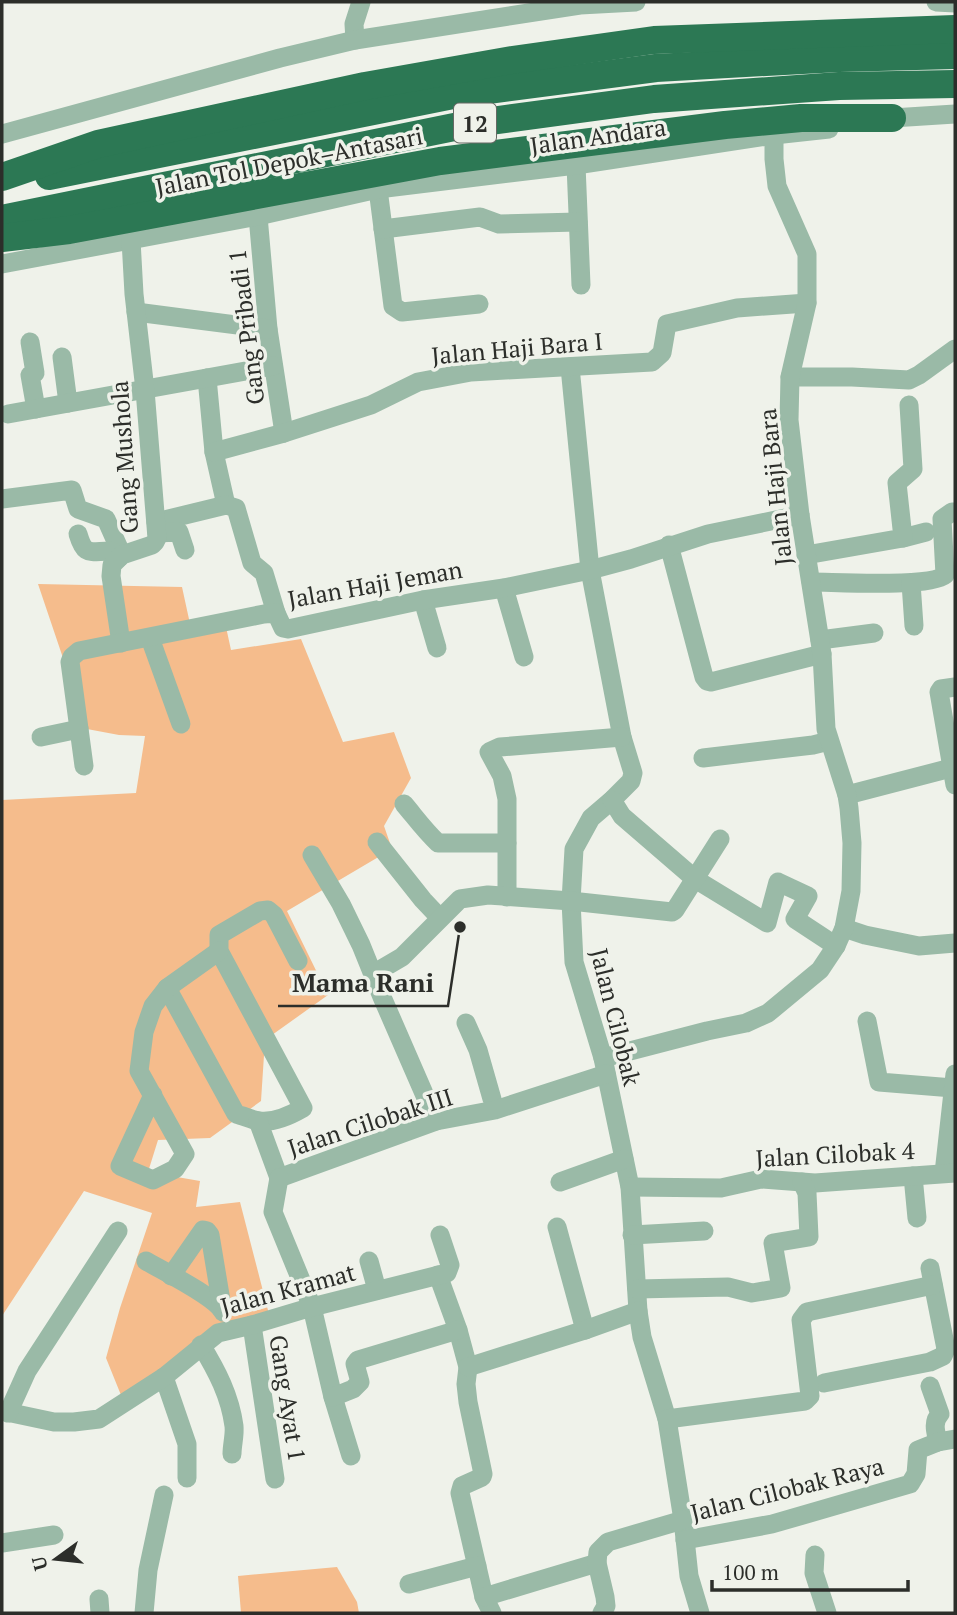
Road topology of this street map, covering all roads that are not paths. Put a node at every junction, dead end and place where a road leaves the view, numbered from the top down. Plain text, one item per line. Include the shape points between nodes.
1 (360, 2) edge
2 (636, 2) edge
3 (936, 2) edge
4 (955, 3) edge
5 (580, 4) edge
6 (955, 29) edge
7 (355, 40) junction
8 (955, 55) edge
9 (955, 84) edge
10 (955, 114) edge
11 (892, 118) junction
12 (2, 134) edge
13 (774, 135) junction
14 (576, 165) junction
15 (2, 177) edge
16 (2, 186) edge
17 (378, 189) junction
18 (258, 216) junction
19 (2, 219) edge
20 (578, 222) junction
21 (383, 229) junction
22 (2, 238) edge
23 (131, 240) junction
24 (2, 264) edge
25 (581, 285) dead end
26 (807, 303) junction
27 (479, 304) dead end
28 (136, 312) junction
29 (268, 329) junction
30 (30, 342) dead end
31 (955, 349) edge
32 (62, 357) dead end
33 (273, 366) junction
34 (570, 367) junction
35 (790, 377) junction
36 (207, 378) junction
37 (145, 390) junction
38 (68, 403) junction
39 (909, 405) dead end
40 (36, 409) junction
41 (8, 414) dead end
42 (284, 433) junction
43 (214, 452) junction
44 (2, 499) edge
45 (226, 505) junction
46 (955, 512) edge
47 (800, 515) junction
48 (156, 527) junction
49 (926, 532) dead end
50 (78, 534) dead end
51 (902, 538) junction
52 (669, 545) junction
53 (185, 550) dead end
54 (806, 555) junction
55 (120, 557) junction
56 (590, 570) junction
57 (950, 580) edge
58 (811, 582) junction
59 (911, 583) junction
60 (504, 588) junction
61 (424, 600) junction
62 (276, 613) junction
63 (914, 626) dead end
64 (874, 633) dead end
65 (150, 638) junction
66 (121, 643) junction
67 (821, 647) junction
68 (437, 648) dead end
69 (524, 657) dead end
70 (955, 687) edge
71 (181, 724) dead end
72 (79, 729) junction
73 (41, 737) dead end
74 (622, 737) junction
75 (829, 741) junction
76 (703, 758) dead end
77 (84, 766) dead end
78 (955, 773) edge
79 (847, 795) junction
80 (612, 800) junction
81 (404, 804) dead end
82 (720, 839) dead end
83 (507, 843) junction
84 (382, 848) dead end
85 (312, 855) dead end
86 (695, 879) junction
87 (508, 897) junction
88 (571, 901) junction
89 (440, 918) junction
90 (840, 937) junction
91 (955, 943) edge
92 (219, 951) junction
93 (298, 961) dead end
94 (373, 974) junction
95 (167, 988) junction
96 (867, 1021) dead end
97 (466, 1023) dead end
98 (604, 1066) junction
99 (954, 1081) edge
100 (153, 1095) dead end
101 (493, 1105) junction
102 (258, 1121) junction
103 (436, 1121) junction
104 (624, 1159) junction
105 (950, 1173) edge
106 (913, 1176) junction
107 (279, 1178) junction
108 (560, 1182) dead end
109 (802, 1182) junction
110 (630, 1187) junction
111 (917, 1218) dead end
112 (557, 1227) dead end
113 (118, 1231) dead end
114 (704, 1231) dead end
115 (440, 1234) dead end
116 (632, 1235) junction
117 (146, 1261) dead end
118 (369, 1261) dead end
119 (438, 1275) junction
120 (171, 1276) junction
121 (637, 1289) junction
122 (377, 1290) junction
123 (222, 1307) junction
124 (312, 1307) junction
125 (638, 1311) junction
126 (252, 1325) junction
127 (228, 1330) junction
128 (458, 1330) junction
129 (585, 1330) junction
130 (201, 1345) junction
131 (468, 1367) junction
132 (164, 1377) junction
133 (814, 1385) junction
134 (930, 1386) dead end
135 (333, 1397) junction
136 (5, 1412) edge
137 (947, 1412) edge
138 (687, 1417) junction
139 (667, 1419) junction
140 (671, 1439) junction
141 (946, 1440) edge
142 (232, 1454) dead end
143 (352, 1456) dead end
144 (187, 1478) dead end
145 (275, 1479) dead end
146 (164, 1495) dead end
147 (684, 1530) junction
148 (54, 1535) dead end
149 (2, 1542) edge
150 (815, 1555) dead end
151 (597, 1563) junction
152 (477, 1566) junction
153 (409, 1584) dead end
154 (488, 1605) edge
155 (144, 1613) edge
156 (602, 1613) edge
157 (700, 1613) edge
158 (827, 1613) edge

1 - 7 street
2 - 5 street
3 - 4 street
5 - 7 street
6 - 15 highway via 654,40 512,60 365,86 98,144
7 - 12 street
8 - 16 highway, Jalan Tol Depok–Antasari / 12 via 656,68 458,94
9 - 19 highway, Jalan Tol Depok–Antasari / 12 via 839,86 654,99 482,122
10 - 11 street, Jalan Andara
11 - 13 street, Jalan Andara
11 - 22 highway via 763,121 440,161 69,230
13 - 14 street, Jalan Andara
13 - 26 street, Jalan Haji Bara via 777,186 807,254
14 - 17 street, Jalan Andara
14 - 20 street
17 - 18 street, Jalan Andara
17 - 21 street
18 - 23 street, Jalan Andara
18 - 29 street, Gang Pribadi 1
20 - 21 street via 499,224 480,217
20 - 25 street
21 - 27 street via 393,306 402,312
23 - 24 street, Jalan Andara
23 - 28 street, Gang Mushola
26 - 34 street, Jalan Haji Bara I via 737,308 667,324 662,353 652,362
26 - 35 street, Jalan Haji Bara
28 - 29 street
28 - 37 street, Gang Mushola
29 - 33 street, Gang Pribadi 1
30 - 40 street
31 - 35 street via 909,380
32 - 38 street
33 - 36 street
33 - 42 street, Gang Pribadi 1
34 - 42 street, Jalan Haji Bara I via 471,372 418,382 372,405
34 - 56 street, Jalan Cilobak
35 - 47 street, Jalan Haji Bara via 789,421
36 - 37 street
36 - 43 street
37 - 38 street
37 - 48 street, Gang Mushola
38 - 40 street
39 - 51 street via 913,470 897,483
40 - 41 street
42 - 43 street, Jalan Haji Bara I
43 - 45 street
44 - 55 street via 72,490 78,509 106,519
45 - 48 street
45 - 62 street via 236,508 252,563 264,573
46 - 57 street via 942,519
47 - 52 street, Jalan Haji Jeman
47 - 54 street, Jalan Haji Bara
48 - 53 street via 179,532
48 - 55 street, Gang Mushola via 152,545
49 - 51 street
50 - 55 street via 87,551 111,551
51 - 54 street
52 - 56 street, Jalan Haji Jeman
52 - 67 street via 707,681
54 - 58 street, Jalan Haji Bara
55 - 66 street, Gang Mushola via 112,565 111,576
56 - 60 street, Jalan Haji Jeman
56 - 74 street, Jalan Cilobak
57 - 59 street
58 - 59 street
58 - 67 street, Jalan Haji Bara
59 - 63 street
60 - 61 street, Jalan Haji Jeman
60 - 69 street
61 - 62 street, Jalan Haji Jeman via 288,629
61 - 68 street
62 - 65 street, Jalan Haji Jeman
64 - 67 street
65 - 66 street, Jalan Haji Jeman
65 - 71 street
66 - 72 street, Jalan Haji Jeman via 79,651 72,657
67 - 75 street, Jalan Haji Bara
70 - 78 street via 939,692
72 - 73 street
72 - 77 street, Jalan Haji Jeman
74 - 80 street, Jalan Cilobak via 633,773
74 - 83 street via 500,747 489,752 502,776 507,799
75 - 76 street
75 - 79 street, Jalan Haji Bara
78 - 79 street
79 - 90 street, Jalan Haji Bara via 851,891
80 - 86 street via 622,816
80 - 88 street, Jalan Cilobak via 591,818 574,849
81 - 83 street via 438,843
82 - 86 street
83 - 87 street
84 - 89 street
85 - 94 street
86 - 88 street via 671,912
86 - 90 street via 767,923 778,882 807,896 796,919
87 - 88 street
87 - 89 street via 460,899
88 - 98 street, Jalan Cilobak via 574,962
89 - 94 street via 402,957
90 - 91 street via 865,935 919,946
90 - 98 street, Jalan Cilobak III via 820,970 768,1013
92 - 93 street via 219,935 268,910
92 - 95 street
92 - 102 street via 303,1108 293,1115
94 - 103 street
95 - 100 street via 153,1006 144,1032 139,1071
95 - 102 street via 236,1114
96 - 99 street via 879,1082
97 - 101 street
98 - 101 street, Jalan Cilobak III
98 - 104 street, Jalan Cilobak
99 - 105 street, Jalan Cilobak 4
101 - 103 street, Jalan Cilobak III
102 - 107 street
103 - 107 street, Jalan Cilobak III
104 - 108 street
104 - 110 street, Jalan Cilobak
105 - 106 street, Jalan Cilobak 4
106 - 109 street, Jalan Cilobak 4
106 - 111 street
107 - 124 street, Jalan Cilobak III via 273,1212
109 - 110 street, Jalan Cilobak 4 via 761,1179 721,1188
109 - 121 street via 807,1193 809,1237 774,1243 781,1288 752,1293 728,1287
110 - 116 street, Jalan Cilobak
112 - 129 street
113 - 136 street
114 - 116 street
115 - 119 street via 450,1265 447,1273
116 - 121 street, Jalan Cilobak
117 - 120 street
118 - 122 street
119 - 122 street, Jalan Kramat
119 - 128 street
120 - 123 street
120 - 123 street via 203,1230 207,1231
121 - 125 street, Jalan Cilobak
122 - 124 street, Jalan Kramat
123 - 127 street
124 - 126 street, Jalan Kramat
124 - 135 street, Jalan Cilobak III
125 - 129 street
125 - 139 street, Jalan Cilobak via 646,1355
126 - 127 street, Jalan Kramat
126 - 145 street, Gang Ayat 1
127 - 130 street, Jalan Kramat
128 - 131 street
128 - 135 street via 358,1360 360,1382
129 - 131 street
130 - 132 street, Jalan Kramat
130 - 142 street via 226,1390 234,1428
131 - 152 street via 468,1402 483,1474 462,1486 460,1493
132 - 136 street, Jalan Kramat via 99,1419 54,1422
132 - 144 street via 187,1444
133 - 133 street via 802,1320 807,1312 932,1277 946,1349 943,1356
133 - 138 street via 804,1401
134 - 137 street
135 - 143 street, Jalan Cilobak III
137 - 141 street via 935,1422
138 - 139 street
138 - 140 street via 684,1435
139 - 140 street, Jalan Cilobak
140 - 147 street, Jalan Cilobak
141 - 147 street, Jalan Cilobak Raya via 918,1450 916,1474 910,1484 772,1524
146 - 155 street
147 - 151 street via 608,1542 598,1552
147 - 157 street, Jalan Cilobak via 689,1576
148 - 149 street
150 - 158 street via 814,1573
151 - 154 street
151 - 156 street via 606,1597
152 - 153 street
152 - 154 street

